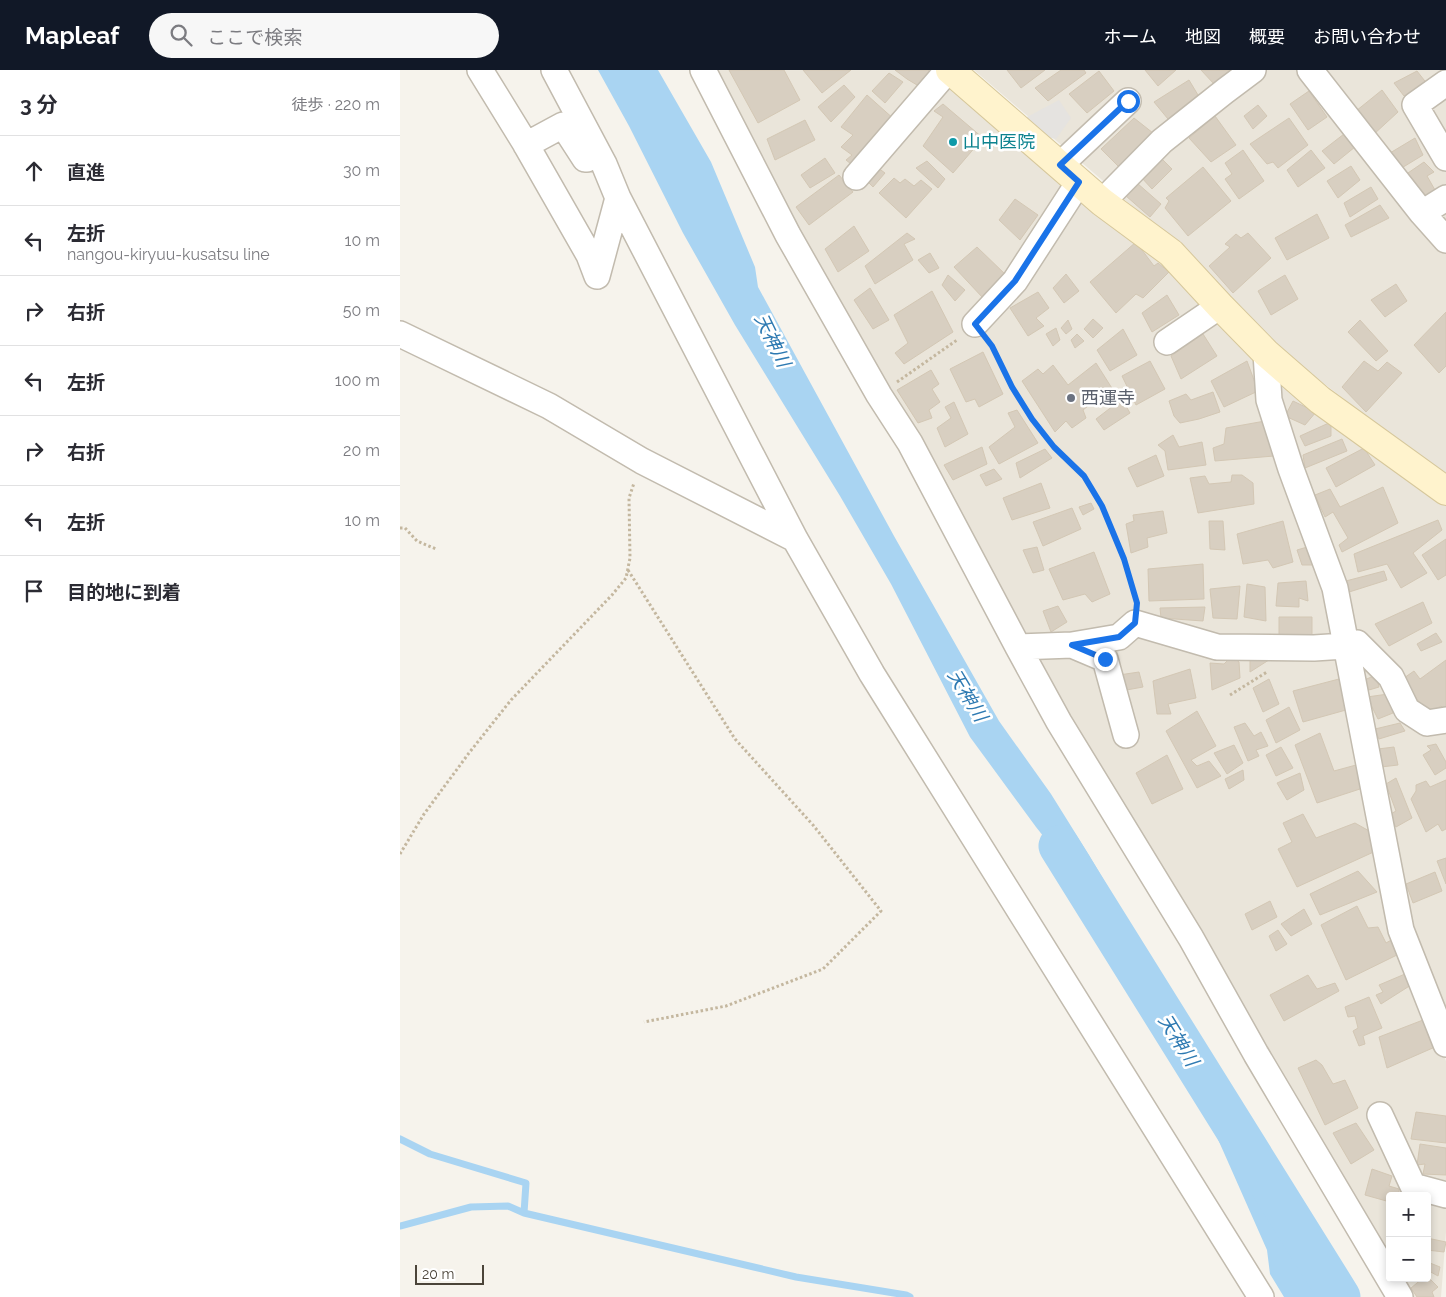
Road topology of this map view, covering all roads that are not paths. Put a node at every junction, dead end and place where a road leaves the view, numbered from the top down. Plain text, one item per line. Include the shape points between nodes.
1 (480, 70) edge
2 (554, 70) edge
3 (703, 70) edge
4 (949, 70) edge
5 (1253, 70) edge
6 (1310, 70) edge
7 (1446, 83) edge
8 (1128, 101) dead end
9 (526, 145) junction
10 (1446, 158) edge
11 (604, 164) junction
12 (1069, 174) junction
13 (856, 177) dead end
14 (618, 198) junction
15 (1446, 198) edge
16 (1102, 202) junction
17 (1422, 213) junction
18 (1446, 240) edge
19 (1220, 306) junction
20 (975, 324) road end
21 (400, 334) edge
22 (1166, 342) dead end
23 (1266, 353) junction
24 (1446, 491) edge
25 (795, 539) junction
26 (1072, 645) junction
27 (1345, 646) junction
28 (1018, 647) junction
29 (1446, 720) edge
30 (1126, 735) dead end
31 (1446, 1044) edge
32 (1380, 1115) dead end
33 (1446, 1195) edge
34 (1261, 1297) edge
35 (1400, 1297) edge

1 - 9 street
2 - 11 street
3 - 28 street via 788,235 910,443
4 - 12 main road
4 - 13 street
5 - 16 street via 1162,141
6 - 17 street
7 - 10 street via 1415,105
8 - 12 street
9 - 11 street via 562,125 585,159
9 - 14 street via 589,255 597,276
11 - 14 street
12 - 16 main road
12 - 20 street via 1015,281
14 - 25 street
15 - 17 street
16 - 19 main road via 1171,253
17 - 18 street
19 - 22 street
19 - 23 main road
21 - 25 street via 549,406 642,461
23 - 24 main road via 1320,400
23 - 27 street via 1269,400 1335,588
25 - 34 street via 872,674
26 - 27 street via 1119,637 1135,623 1217,647
26 - 28 street
26 - 30 street via 1105,659
27 - 29 street via 1356,642 1391,678 1408,710 1427,724
27 - 31 street via 1401,930
28 - 35 street via 1059,722 1192,938 1256,1054
32 - 33 street via 1413,1186

